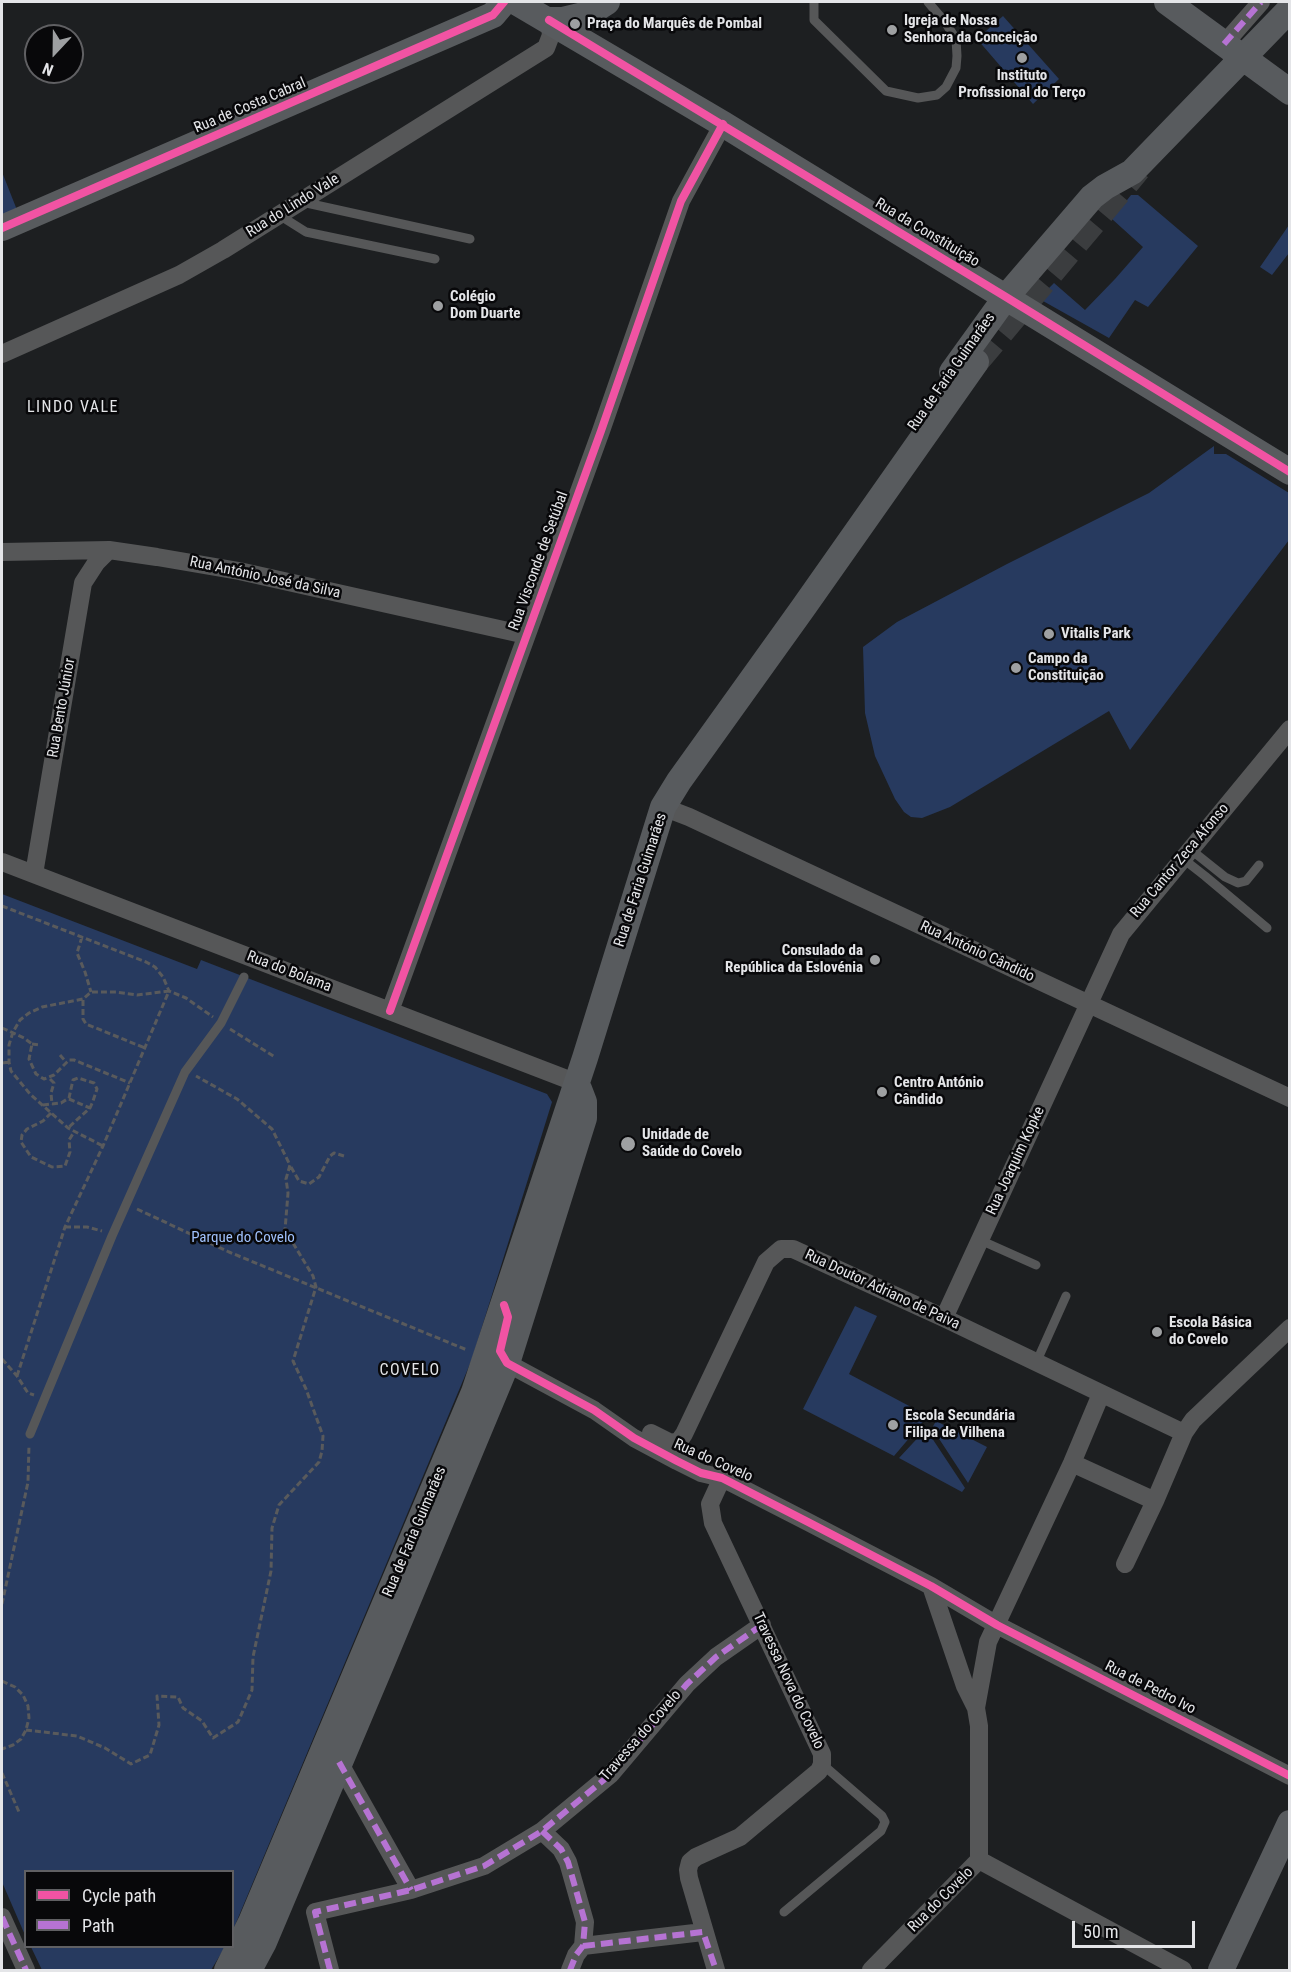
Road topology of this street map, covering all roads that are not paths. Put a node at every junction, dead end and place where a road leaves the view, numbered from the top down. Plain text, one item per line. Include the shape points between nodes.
1 (504, 2) edge
2 (516, 2) edge
3 (607, 2) edge
4 (814, 2) edge
5 (927, 2) edge
6 (1167, 2) edge
7 (1275, 7) edge
8 (549, 20) junction
9 (1234, 51) junction
10 (1290, 92) edge
11 (723, 124) junction
12 (300, 202) junction
13 (279, 215) junction
14 (2, 228) edge
15 (470, 239) dead end
16 (435, 259) dead end
17 (1006, 297) junction
18 (2, 354) edge
19 (976, 362) tunnel mouth
20 (1290, 472) edge
21 (109, 550) junction
22 (2, 552) edge
23 (803, 608) junction
24 (526, 635) junction
25 (1290, 729) edge
26 (663, 807) junction
27 (1186, 854) junction
28 (2, 862) edge
29 (1259, 866) dead end
30 (34, 874) junction
31 (1267, 928) dead end
32 (244, 977) dead end
33 (1089, 1003) junction
34 (390, 1011) junction
35 (577, 1083) junction
36 (1290, 1098) edge
37 (980, 1240) junction
38 (1036, 1265) dead end
39 (1066, 1296) dead end
40 (504, 1305) junction
41 (944, 1318) junction
42 (1290, 1328) edge
43 (507, 1363) junction
44 (1036, 1363) junction
45 (1101, 1394) junction
46 (594, 1410) junction
47 (1184, 1433) junction
48 (30, 1434) road end
49 (1072, 1463) junction
50 (722, 1478) junction
51 (1155, 1501) junction
52 (1125, 1564) dead end
53 (931, 1586) junction
54 (762, 1625) junction
55 (997, 1625) junction
56 (976, 1708) junction
57 (339, 1762) junction
58 (822, 1764) junction
59 (1290, 1776) edge
60 (1290, 1823) edge
61 (542, 1831) junction
62 (979, 1860) junction
63 (411, 1890) junction
64 (784, 1912) dead end
65 (2, 1917) edge
66 (703, 1932) junction
67 (6, 1941) edge
68 (583, 1946) junction
69 (26, 1971) edge
70 (227, 1971) edge
71 (249, 1971) edge
72 (330, 1971) edge
73 (570, 1971) edge
74 (716, 1971) edge
75 (871, 1971) edge
76 (1183, 1971) edge
77 (1221, 1971) edge

1 - 14 main road, Rua de Costa Cabral via 493,15
2 - 8 main road
3 - 8 main road via 588,14
4 - 5 lane via 814,20 886,91 918,98 937,95 956,68 956,39
6 - 9 main road
7 - 9 main road, Rua de Faria Guimarães
8 - 11 main road, Rua da Constituição
8 - 12 street, Rua do Lindo Vale via 551,35 546,48
9 - 10 main road
9 - 17 main road, Rua de Faria Guimarães via 1219,81 1132,172 1092,197
11 - 17 main road, Rua da Constituição
11 - 24 street, Rua Visconde de Setúbal via 681,201
12 - 13 street, Rua do Lindo Vale
12 - 15 lane
13 - 16 lane via 306,232
13 - 18 street, Rua do Lindo Vale via 179,275
17 - 20 main road, Rua da Constituição
17 - 23 main road, Rua de Faria Guimarães via 805,581
19 - 23 main road, Rua de Faria Guimarães
21 - 22 street, Rua António José da Silva
21 - 24 street, Rua António José da Silva via 239,572
21 - 30 street, Rua Bento Júnior via 83,583
23 - 26 main road, Rua de Faria Guimarães
24 - 34 street, Rua Visconde de Setúbal
25 - 27 street, Rua Cantor Zeca Afonso
26 - 33 street, Rua António Cândido
26 - 35 main road, Rua de Faria Guimarães
27 - 29 lane via 1238,883 1246,881
27 - 31 lane via 1205,876
27 - 33 street, Rua Cantor Zeca Afonso via 1121,934
28 - 30 street, Rua do Bolama
30 - 34 street, Rua do Bolama
32 - 48 lane via 221,1023 185,1072
33 - 36 street, Rua António Cândido
33 - 37 street, Rua Joaquim Kopke
34 - 35 street, Rua do Bolama
35 - 40 main road, Rua de Faria Guimarães
35 - 43 main road, Rua de Faria Guimarães via 584,1102 584,1118
37 - 38 lane
37 - 41 street, Rua Joaquim Kopke
39 - 44 lane
40 - 43 street via 508,1317 501,1352
40 - 70 main road, Rua de Faria Guimarães via 474,1392
41 - 44 street, Rua Doutor Adriano de Paiva
41 - 46 street, Rua Doutor Adriano de Paiva via 793,1249 781,1249 766,1262 679,1441 670,1443 616,1415
42 - 47 street
43 - 46 street, Rua do Covelo
43 - 57 main road, Rua de Faria Guimarães
44 - 45 street, Rua Doutor Adriano de Paiva
45 - 47 street, Rua Doutor Adriano de Paiva
45 - 49 street
46 - 50 street, Rua do Covelo via 677,1461
47 - 51 street
49 - 51 street
49 - 55 street
50 - 53 street, Rua do Covelo
50 - 54 street, Travessa Nova do Covelo via 710,1513
51 - 52 street
53 - 55 street, Rua do Covelo
53 - 56 street, Rua do Covelo
54 - 58 street, Travessa Nova do Covelo via 822,1754
54 - 61 street, Travessa do Covelo via 716,1657 687,1684 611,1774
55 - 56 street, Rua do Covelo via 988,1642
55 - 59 street, Rua de Pedro Ivo
56 - 62 street, Rua do Covelo
57 - 63 street
57 - 71 main road, Rua de Faria Guimarães
58 - 64 lane via 885,1822 881,1831
58 - 66 street, Travessa Nova do Covelo via 819,1771 740,1837 690,1862 689,1878
60 - 77 main road
61 - 63 street, Travessa do Covelo via 484,1866
61 - 68 street via 568,1862 585,1922
62 - 75 street, Rua do Covelo
62 - 76 street
63 - 72 street, Travessa do Covelo via 315,1912
65 - 67 street
66 - 68 street
66 - 74 street
67 - 69 street
68 - 73 street

